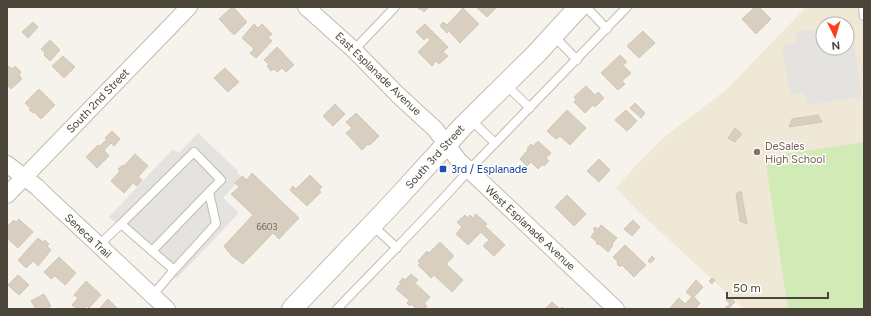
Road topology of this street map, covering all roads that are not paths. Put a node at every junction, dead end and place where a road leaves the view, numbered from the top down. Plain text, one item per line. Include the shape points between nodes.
1 (188, 7) edge
2 (306, 7) edge
3 (395, 7) edge
4 (579, 7) edge
5 (586, 7) edge
6 (628, 7) edge
7 (863, 7) edge
8 (864, 16) edge
9 (606, 29) junction
10 (553, 35) junction
11 (354, 50) junction
12 (577, 60) junction
13 (506, 84) junction
14 (530, 108) junction
15 (470, 119) junction
16 (495, 143) junction
17 (447, 144) junction
18 (7, 164) edge
19 (469, 170) junction
20 (24, 177) junction
21 (208, 192) junction
22 (7, 195) edge
23 (121, 224) junction
24 (372, 225) junction
25 (98, 246) junction
26 (397, 248) junction
27 (152, 251) junction
28 (174, 270) junction
29 (152, 296) junction
30 (167, 309) edge
31 (292, 309) edge
32 (337, 309) edge
33 (616, 309) edge

1 - 20 street, South 2nd Street
2 - 11 street, East Esplanade Avenue
3 - 11 lane
4 - 10 street, South 3rd Street
5 - 9 lane
6 - 9 lane
7 - 8 lane
9 - 12 lane
10 - 12 lane
10 - 13 street, South 3rd Street
11 - 17 street, East Esplanade Avenue via 435,129
12 - 14 lane
13 - 14 lane
13 - 15 street, South 3rd Street
14 - 16 lane
15 - 16 lane
15 - 17 street, South 3rd Street
16 - 19 lane
17 - 19 street, West Esplanade Avenue
17 - 24 street, South 3rd Street
18 - 20 street, Seneca Trail
19 - 26 lane
19 - 33 street, West Esplanade Avenue
20 - 22 street, South 2nd Street
20 - 25 street, Seneca Trail
21 - 23 lane via 221,180 194,152
21 - 27 lane
21 - 28 lane via 216,224
23 - 25 lane
23 - 27 lane
24 - 26 lane
24 - 31 street, South 3rd Street
25 - 29 street, Seneca Trail
26 - 32 lane
27 - 28 lane
28 - 29 lane
29 - 30 street, Seneca Trail

